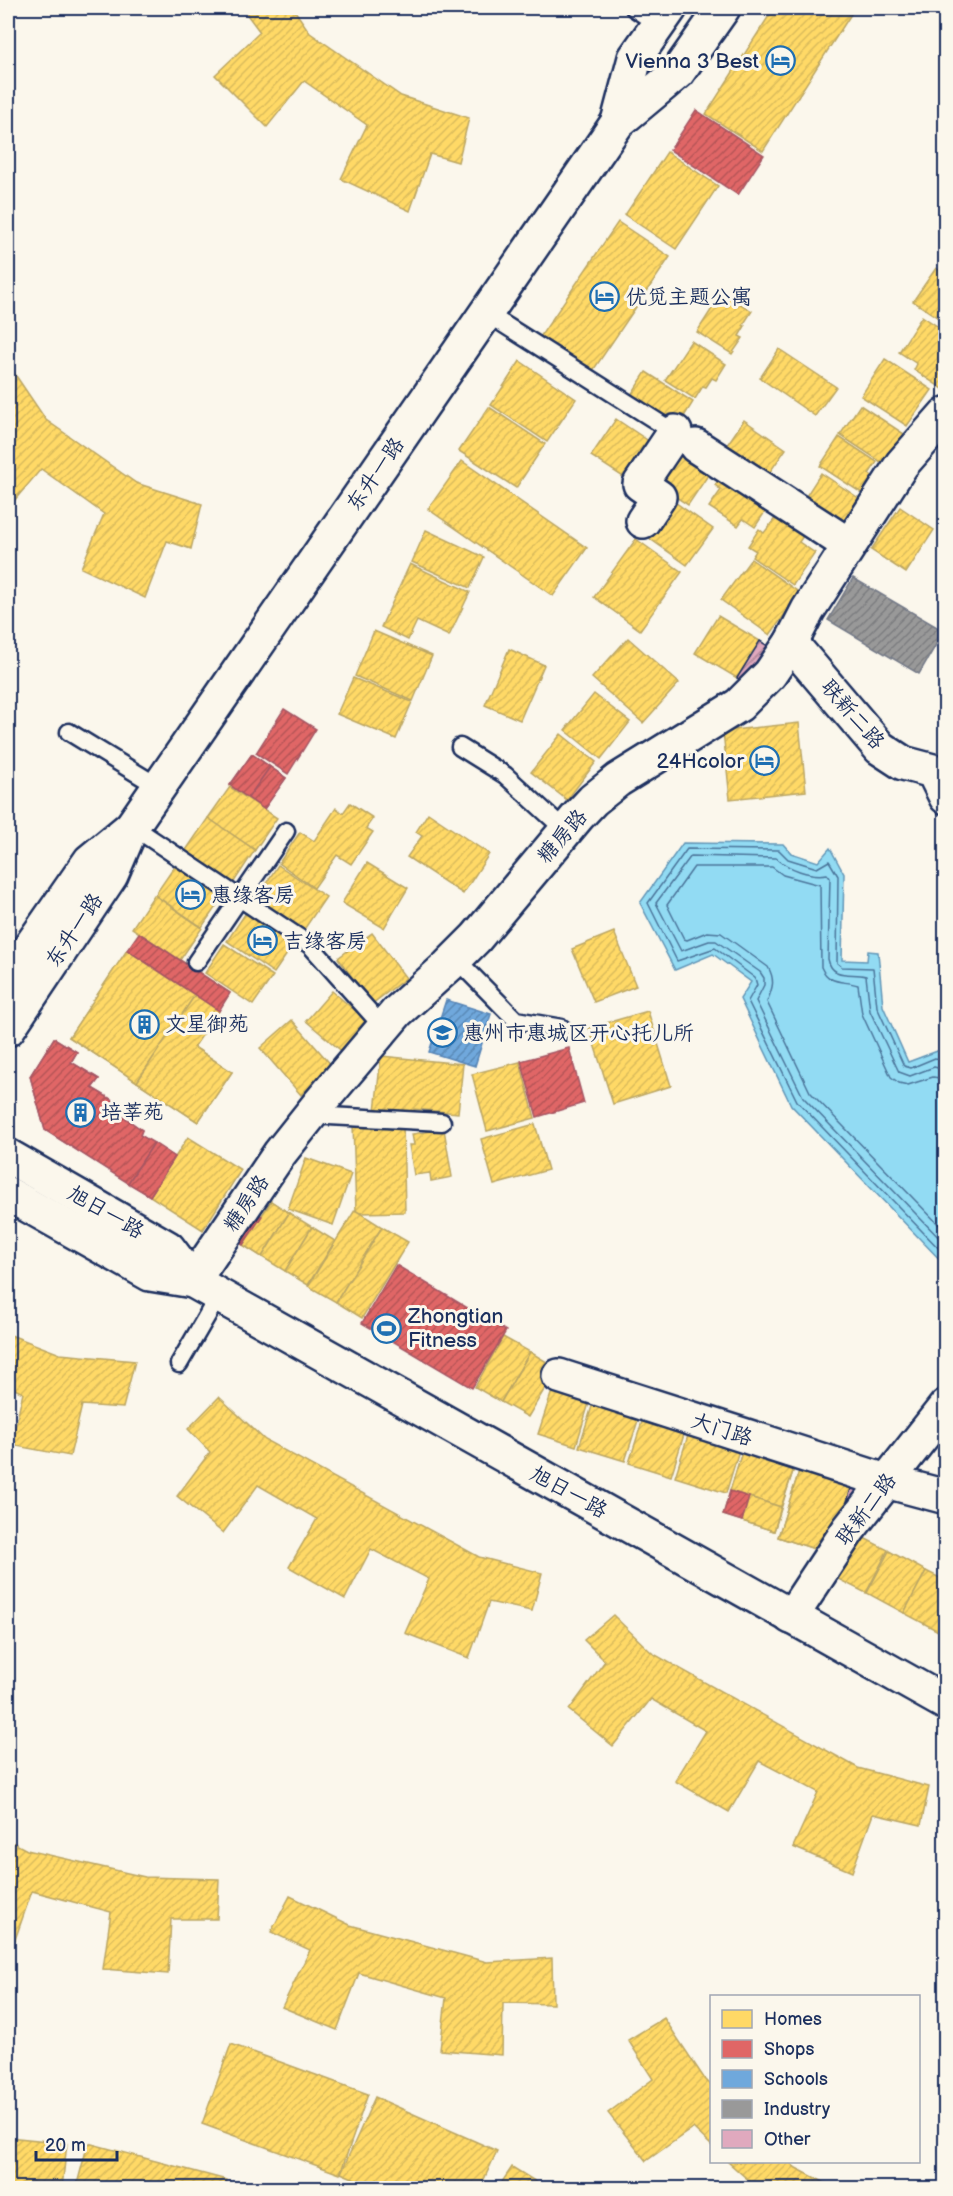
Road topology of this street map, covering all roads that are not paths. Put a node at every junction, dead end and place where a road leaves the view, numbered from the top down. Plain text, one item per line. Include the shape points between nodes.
1 (723, 8) edge
2 (654, 13) edge
3 (618, 122) junction
4 (486, 314) junction
5 (941, 426) edge
6 (686, 439) junction
7 (643, 521) dead end
8 (849, 545) junction
9 (791, 643) junction
10 (69, 732) dead end
11 (460, 747) dead end
12 (159, 787) junction
13 (945, 797) edge
14 (132, 826) junction
15 (565, 830) junction
16 (286, 831) dead end
17 (240, 898) junction
18 (456, 959) junction
19 (196, 962) dead end
20 (8, 979) edge
21 (383, 1027) junction
22 (562, 1028) dead end
23 (8, 1029) edge
24 (310, 1115) junction
25 (442, 1122) dead end
26 (8, 1156) edge
27 (8, 1194) edge
28 (206, 1288) junction
29 (179, 1364) dead end
30 (559, 1376) dead end
31 (941, 1420) edge
32 (886, 1481) junction
33 (945, 1497) edge
34 (792, 1617) junction
35 (945, 1703) edge

1 - 3 street, 东升一路 via 678,72
2 - 3 street, 东升一路 via 635,58
3 - 4 street, 东升一路
4 - 6 lane
4 - 12 street, 东升一路
5 - 8 street, 糖房路 via 902,464
6 - 7 street via 640,484 659,497
6 - 8 street
8 - 9 street, 糖房路
9 - 13 street, 联新二路 via 880,748 903,763 933,771
9 - 15 street, 糖房路 via 770,674 738,705 618,780
10 - 12 lane
11 - 15 lane via 505,775
12 - 14 street, 东升一路
14 - 17 lane
14 - 20 street, 东升一路 via 90,861
14 - 23 street, 东升一路 via 111,875
15 - 18 street, 糖房路
16 - 17 lane
17 - 19 lane
17 - 21 lane via 310,945
18 - 21 street, 糖房路
18 - 22 lane via 516,1020
21 - 24 street, 糖房路
24 - 25 lane
24 - 28 street, 糖房路 via 268,1171
26 - 28 street, 旭日一路 via 168,1248
27 - 28 street, 旭日一路 via 150,1274
28 - 29 lane
28 - 34 street, 旭日一路
30 - 32 street, 大门路
31 - 32 street, 联新二路
32 - 33 street, 大门路
32 - 34 street, 联新二路 via 849,1529
34 - 35 street, 旭日一路

